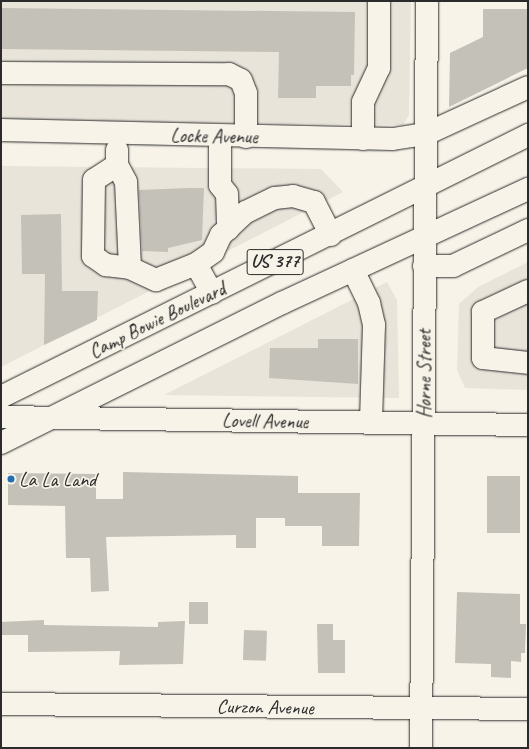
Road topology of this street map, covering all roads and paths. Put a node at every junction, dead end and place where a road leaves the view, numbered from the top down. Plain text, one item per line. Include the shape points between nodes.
1 (379, 1) edge
2 (427, 1) edge
3 (1, 73) edge
4 (528, 88) edge
5 (1, 130) edge
6 (426, 134) junction
7 (118, 135) junction
8 (528, 135) edge
9 (220, 137) junction
10 (246, 137) junction
11 (363, 139) junction
12 (117, 165) junction
13 (426, 187) junction
14 (528, 188) edge
15 (228, 229) junction
16 (528, 230) edge
17 (331, 234) junction
18 (425, 237) junction
19 (196, 264) junction
20 (424, 266) junction
21 (130, 268) junction
22 (353, 270) junction
23 (528, 291) edge
24 (212, 293) junction
25 (528, 363) edge
26 (1, 397) edge
27 (1, 417) edge
28 (51, 418) junction
29 (371, 422) junction
30 (424, 423) junction
31 (528, 425) edge
32 (1, 443) edge
33 (1, 704) edge
34 (421, 708) junction
35 (528, 709) edge
36 (421, 748) edge

1 - 11 street via 379,68 363,102
2 - 6 street, Horne Street
3 - 10 street via 229,74 241,80 246,93
4 - 6 street, Locke Avenue
5 - 7 street, Locke Avenue
6 - 11 street, Locke Avenue
6 - 13 street, Horne Street
7 - 9 street, Locke Avenue
7 - 12 street
8 - 13 street, Camp Bowie Boulevard / US 377
9 - 10 street, Locke Avenue
9 - 15 street via 220,185 227,194
10 - 11 street, Locke Avenue
12 - 21 street via 126,182
12 - 21 street via 94,180 93,256 106,265
13 - 17 street, Camp Bowie Boulevard / US 377
13 - 18 street, Horne Street
14 - 18 street, Camp Bowie Boulevard / US 377
15 - 17 street via 246,212 275,198 292,196 314,202
15 - 19 street via 213,252
16 - 20 street via 453,266
17 - 24 street, Camp Bowie Boulevard / US 377
18 - 20 street, Horne Street
18 - 22 street, Camp Bowie Boulevard / US 377
19 - 21 street via 156,280
19 - 24 street
20 - 30 street, Horne Street
22 - 28 street, Camp Bowie Boulevard / US 377
22 - 29 street via 369,303 374,325
23 - 25 street via 483,312 483,358
24 - 26 street, Camp Bowie Boulevard / US 377
27 - 28 street, Lovell Avenue
28 - 29 street, Lovell Avenue
28 - 32 street, Camp Bowie Boulevard / US 377
29 - 30 street, Lovell Avenue
30 - 31 street, Lovell Avenue
30 - 34 street, Horne Street
33 - 34 street, Curzon Avenue
34 - 35 street, Curzon Avenue
34 - 36 street, Horne Street

